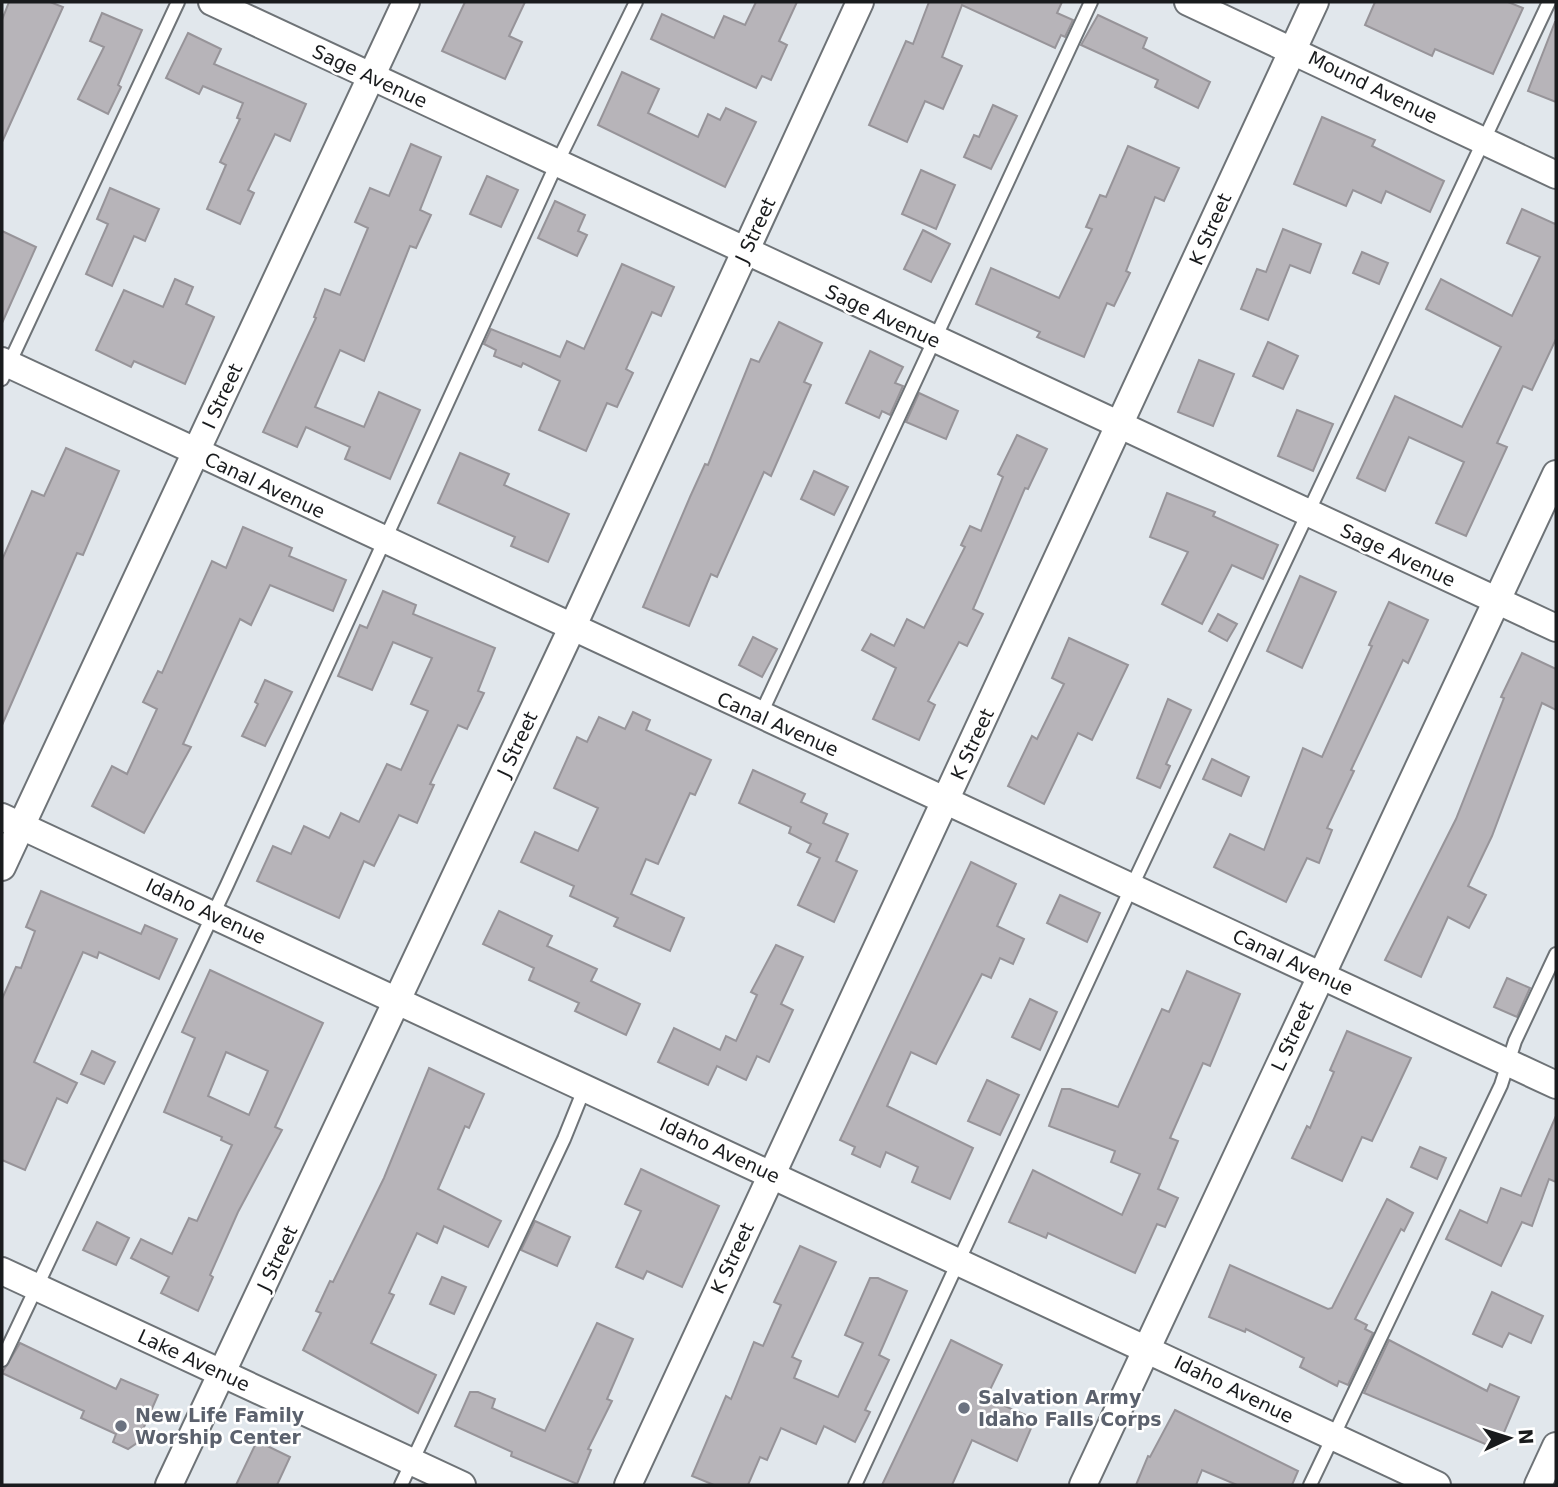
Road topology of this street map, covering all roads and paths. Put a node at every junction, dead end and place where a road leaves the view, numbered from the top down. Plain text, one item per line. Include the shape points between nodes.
1 (178, 2) edge
2 (212, 2) edge
3 (407, 2) edge
4 (636, 2) edge
5 (860, 2) edge
6 (1091, 2) edge
7 (1188, 2) edge
8 (1315, 2) edge
9 (1549, 2) edge
10 (1293, 48) junction
11 (372, 77) junction
12 (1482, 141) junction
13 (557, 163) junction
14 (1556, 175) edge
15 (745, 250) junction
16 (933, 340) junction
17 (4, 368) edge
18 (1121, 425) junction
19 (196, 453) junction
20 (1556, 474) edge
21 (1310, 514) junction
22 (383, 540) junction
23 (1497, 600) junction
24 (572, 628) junction
25 (1556, 628) edge
26 (760, 716) junction
27 (946, 800) junction
28 (12, 821) edge
29 (2, 867) edge
30 (1132, 887) junction
31 (212, 915) junction
32 (1556, 954) edge
33 (1320, 975) junction
34 (397, 999) junction
35 (1508, 1062) junction
36 (1556, 1085) edge
37 (585, 1086) junction
38 (771, 1174) junction
39 (959, 1261) junction
40 (2, 1271) edge
41 (36, 1287) junction
42 (1146, 1347) junction
43 (2, 1360) edge
44 (223, 1374) junction
45 (1331, 1436) junction
46 (1556, 1446) edge
47 (407, 1473) edge
48 (169, 1485) edge
49 (462, 1485) edge
50 (628, 1485) edge
51 (855, 1485) edge
52 (1083, 1485) edge
53 (1310, 1485) edge
54 (1437, 1485) edge
55 (1538, 1485) edge

1 - 17 lane
2 - 11 street, Sage Avenue
3 - 11 street, I Street
4 - 13 lane
5 - 15 street, J Street
6 - 16 lane
7 - 10 street, Mound Avenue
8 - 10 street, K Street
9 - 12 lane
10 - 12 street, Mound Avenue
10 - 18 street, K Street
11 - 13 street, Sage Avenue
11 - 19 street, I Street
12 - 14 street, Mound Avenue
12 - 21 lane
13 - 15 street, Sage Avenue
13 - 22 lane
15 - 16 street, Sage Avenue
15 - 24 street, J Street
16 - 18 street, Sage Avenue
16 - 26 lane
17 - 19 street, Canal Avenue
18 - 21 street, Sage Avenue
18 - 27 street, K Street
19 - 22 street, Canal Avenue
19 - 28 street, I Street
20 - 23 street, L Street
21 - 23 street, Sage Avenue
21 - 30 lane
22 - 24 street, Canal Avenue
22 - 31 lane
23 - 25 street, Sage Avenue
23 - 33 street, L Street
24 - 26 street, Canal Avenue
24 - 34 street, J Street
26 - 27 street, Canal Avenue
27 - 30 street, Canal Avenue
27 - 38 street, K Street
28 - 29 street, I Street
28 - 31 street, Idaho Avenue
30 - 33 street, Canal Avenue
30 - 39 lane
31 - 34 street, Idaho Avenue
31 - 41 lane
32 - 35 lane
33 - 35 street, Canal Avenue
33 - 42 street, L Street
34 - 37 street, Idaho Avenue
34 - 44 street, J Street
35 - 36 street, Canal Avenue
35 - 45 lane
37 - 38 street, Idaho Avenue
37 - 47 lane
38 - 39 street, Idaho Avenue
38 - 50 street, K Street
39 - 42 street, Idaho Avenue
39 - 51 lane
40 - 41 street, Lake Avenue
41 - 43 lane
41 - 44 street, Lake Avenue
42 - 45 street, Idaho Avenue
42 - 52 street, L Street
44 - 47 street, Lake Avenue
44 - 48 street, J Street
45 - 53 lane
45 - 54 street, Idaho Avenue
46 - 55 street
47 - 49 street, Lake Avenue

